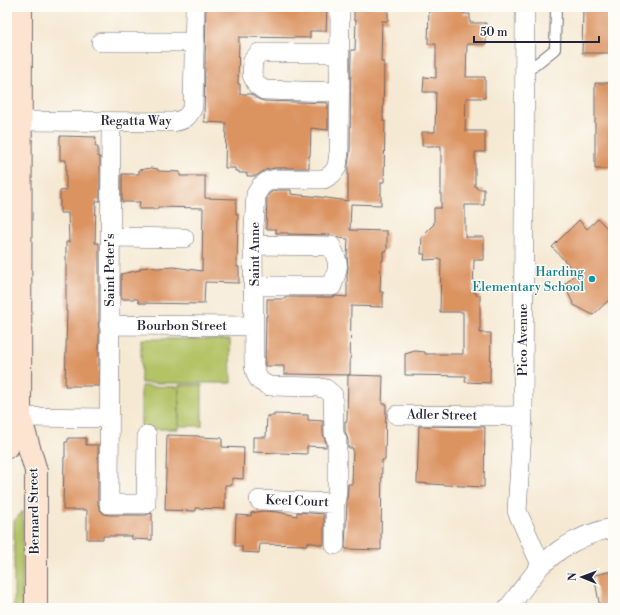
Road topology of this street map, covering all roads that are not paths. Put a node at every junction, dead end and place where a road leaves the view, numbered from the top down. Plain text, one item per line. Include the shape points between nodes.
1 (21, 7) edge
2 (194, 7) edge
3 (340, 7) edge
4 (525, 7) edge
5 (556, 7) edge
6 (101, 42) dead end
7 (194, 42) junction
8 (340, 53) junction
9 (525, 73) junction
10 (340, 92) junction
11 (20, 121) junction
12 (111, 122) junction
13 (110, 237) junction
14 (184, 238) dead end
15 (253, 245) junction
16 (254, 286) junction
17 (110, 325) junction
18 (254, 326) junction
19 (397, 415) dead end
20 (523, 416) junction
21 (20, 417) junction
22 (109, 418) junction
23 (147, 435) dead end
24 (7, 447) edge
25 (259, 500) dead end
26 (335, 503) junction
27 (613, 528) edge
28 (335, 545) dead end
29 (541, 565) junction
30 (36, 608) edge
31 (508, 608) edge

1 - 11 street, Bernard Street
2 - 7 street, Regatta Way
3 - 8 street, Saint Anne
4 - 9 street, Pico Avenue
5 - 9 lane via 555,48
6 - 7 street
7 - 12 street, Regatta Way via 193,107 189,115 173,122
8 - 10 street, Saint Anne
8 - 10 street via 259,53 253,60 252,75 257,86 264,90
9 - 20 street, Pico Avenue
10 - 15 street, Saint Anne via 337,167 324,179 276,179 261,186 256,194
11 - 12 street, Regatta Way
11 - 21 street, Bernard Street
12 - 13 street, Saint Peter's
13 - 14 street
13 - 17 street, Saint Peter's
15 - 16 street, Saint Anne
15 - 16 street via 331,246 338,259 338,271 332,286
16 - 18 street, Saint Anne
17 - 18 street, Bourbon Street
17 - 22 street, Saint Peter's
18 - 26 street, Saint Anne via 254,366 260,381 269,386 317,387 326,389 333,395 334,434 337,440
19 - 20 street, Adler Street
20 - 29 street, Pico Avenue via 517,511
21 - 22 street
21 - 24 street, Bernard Street
21 - 30 street, Bernard Street via 36,471
22 - 23 street, Saint Peter's via 109,504 146,504
25 - 26 street, Keel Court
26 - 28 street
27 - 29 street via 580,538
29 - 31 street

